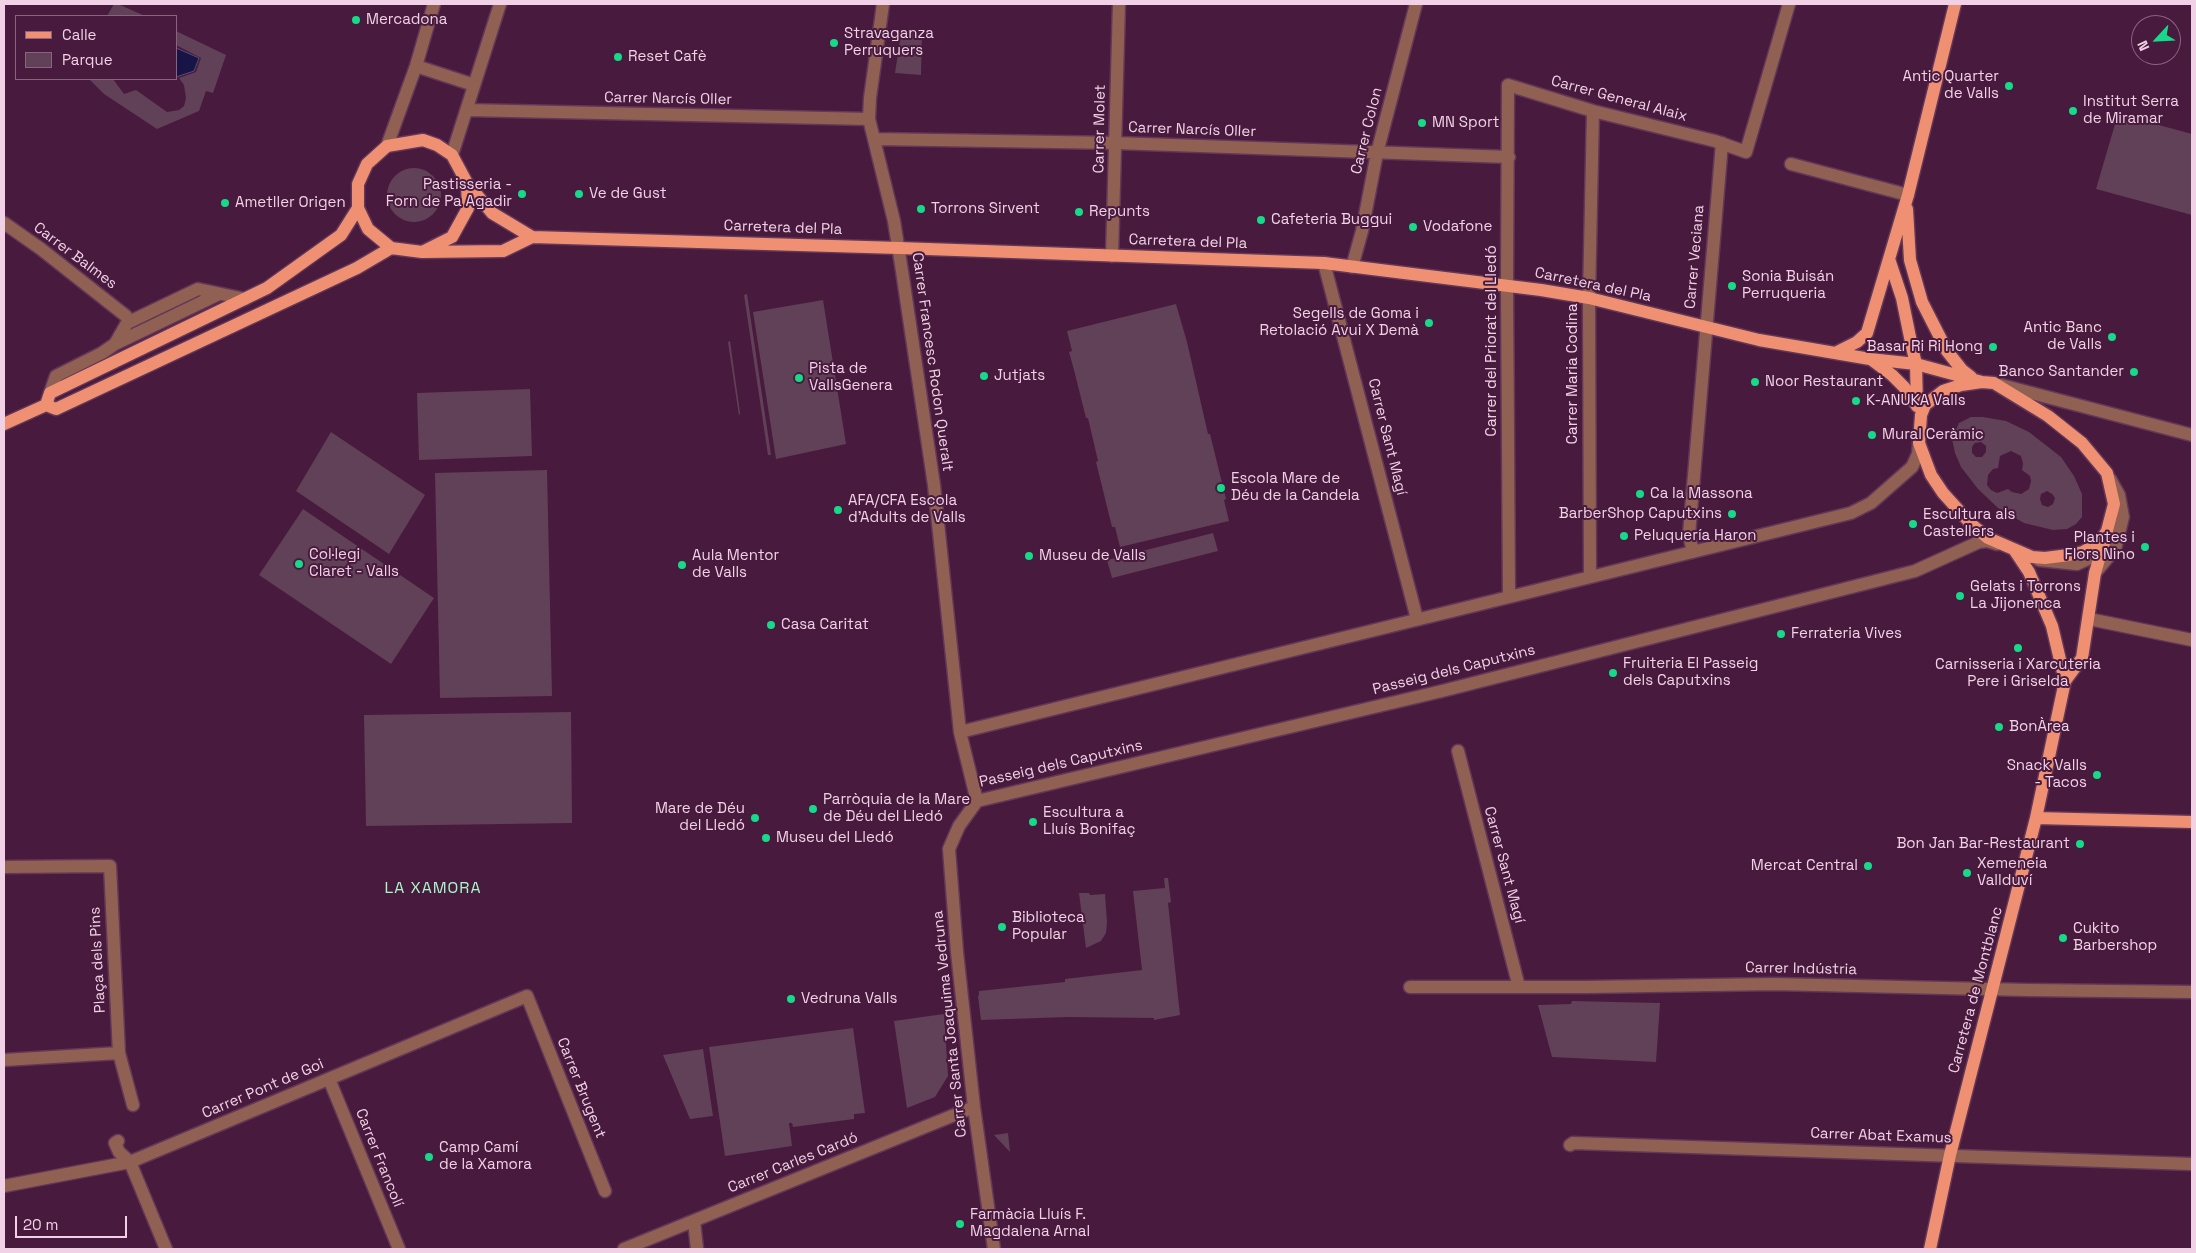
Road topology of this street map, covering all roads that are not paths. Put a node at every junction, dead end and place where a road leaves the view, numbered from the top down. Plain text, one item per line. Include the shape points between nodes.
1 (434, 4) edge
2 (500, 4) edge
3 (882, 4) edge
4 (1119, 4) edge
5 (1416, 4) edge
6 (1790, 4) edge
7 (1955, 4) edge
8 (416, 66) junction
9 (474, 85) junction
10 (1508, 85) joint
11 (467, 110) junction
12 (1593, 110) junction
13 (869, 119) junction
14 (874, 139) junction
15 (1116, 143) junction
16 (1722, 143) junction
17 (387, 146) junction
18 (1377, 154) junction
19 (452, 156) junction
20 (1509, 156) junction
21 (1791, 164) dead end
22 (467, 183) junction
23 (1908, 195) junction
24 (358, 208) junction
25 (4, 223) edge
26 (532, 238) junction
27 (391, 248) junction
28 (899, 248) junction
29 (422, 252) junction
30 (1112, 256) junction
31 (1888, 258) junction
32 (1324, 264) junction
33 (1352, 267) junction
34 (1507, 285) junction
35 (1589, 298) junction
36 (245, 299) junction
37 (126, 316) dead end
38 (1705, 326) junction
39 (1834, 353) junction
40 (1870, 359) junction
41 (1916, 364) junction
42 (1983, 381) junction
43 (48, 399) junction
44 (1919, 410) junction
45 (4, 424) edge
46 (2192, 435) edge
47 (1919, 443) junction
48 (2107, 473) junction
49 (2107, 531) junction
50 (2118, 539) junction
51 (2009, 548) junction
52 (1693, 552) junction
53 (2101, 553) junction
54 (2032, 557) junction
55 (2095, 573) junction
56 (1590, 577) junction
57 (1509, 597) junction
58 (2089, 619) junction
59 (1417, 620) junction
60 (2192, 640) edge
61 (2065, 681) junction
62 (960, 732) junction
63 (1458, 751) dead end
64 (977, 801) junction
65 (2036, 818) junction
66 (2192, 822) edge
67 (4, 868) edge
68 (1410, 986) dead end
69 (1519, 987) junction
70 (1992, 988) junction
71 (2192, 992) edge
72 (527, 996) joint
73 (119, 1053) junction
74 (4, 1060) edge
75 (329, 1079) junction
76 (134, 1105) dead end
77 (974, 1107) junction
78 (118, 1141) dead end
79 (1570, 1145) dead end
80 (1950, 1155) junction
81 (130, 1162) junction
82 (2192, 1164) edge
83 (4, 1186) edge
84 (605, 1191) dead end
85 (694, 1221) junction
86 (166, 1249) edge
87 (399, 1249) edge
88 (624, 1249) edge
89 (697, 1249) edge
90 (994, 1249) edge
91 (1930, 1249) edge

1 - 8 street
2 - 9 street
3 - 13 street, Carrer Francesc Rodon Queralt
4 - 15 street, Carrer Molet
5 - 18 street, Carrer Colon
6 - 16 street via 1746,152
7 - 23 main road
8 - 9 street
8 - 17 street
9 - 11 street
10 - 12 street, Carrer General Alaix
10 - 20 street, Carrer del Priorat del Lledó
11 - 13 street, Carrer Narcís Oller
11 - 19 street
12 - 16 street, Carrer General Alaix
12 - 35 street, Carrer Maria Codina
13 - 14 street, Carrer Francesc Rodon Queralt
14 - 15 street, Carrer Narcís Oller
14 - 28 street, Carrer Francesc Rodon Queralt
15 - 18 street, Carrer Narcís Oller
15 - 30 street, Carrer Molet
16 - 38 street, Carrer Veciana
17 - 19 main road via 423,140
17 - 24 main road via 367,164 358,184
18 - 20 street, Carrer Narcís Oller
18 - 33 street, Carrer Colon
19 - 22 main road
20 - 34 street, Carrer del Priorat del Lledó
21 - 23 street
22 - 26 main road via 492,213
22 - 29 main road via 468,208 452,237
23 - 31 main road
23 - 42 main road via 1910,260 1922,302 1947,352 1962,370
24 - 27 main road via 368,229
24 - 36 main road via 341,235 268,288
25 - 37 street, Carrer Balmes
26 - 28 main road, Carretera del Pla
26 - 29 main road via 503,251
27 - 29 main road
27 - 43 main road via 357,268 56,408
28 - 30 main road, Carretera del Pla
28 - 62 street, Carrer Francesc Rodon Queralt via 934,485
30 - 32 main road, Carretera del Pla
31 - 39 main road via 1867,333 1857,342
31 - 41 main road via 1902,298
32 - 33 main road, Carretera del Pla
32 - 59 street, Carrer Sant Magí
33 - 34 main road, Carretera del Pla
34 - 35 main road, Carretera del Pla
34 - 57 street, Carrer del Priorat del Lledó
35 - 38 main road, Carretera del Pla
35 - 56 street, Carrer Maria Codina
36 - 43 main road
36 - 43 street via 198,289 127,323 115,344 56,376
38 - 39 main road, Carretera del Pla via 1759,340
38 - 52 street, Carrer Veciana via 1689,535
39 - 40 main road, Carretera del Pla
40 - 41 main road, Carretera del Pla
40 - 44 main road via 1904,387
41 - 42 main road, Carretera del Pla
41 - 44 main road
42 - 44 main road via 1943,391
42 - 46 street
42 - 48 main road via 2048,416 2082,444
43 - 45 main road
44 - 47 main road
47 - 51 main road via 1931,475 1943,494 1972,525 1988,538
47 - 52 street via 1912,467 1860,510
48 - 49 main road via 2114,504
48 - 50 street via 2119,495 2123,516
49 - 53 main road
49 - 54 main road via 2099,543 2082,552 2058,557
50 - 53 street
50 - 55 street via 2115,550
51 - 54 main road
51 - 61 main road via 2029,572 2052,626
51 - 64 street, Passeig dels Caputxins via 1987,541 1979,542 1915,571 1442,691
52 - 56 street
53 - 54 street via 2077,564 2042,562
53 - 55 main road
55 - 58 main road
56 - 57 street
57 - 59 street
58 - 60 street
58 - 61 main road via 2082,658
59 - 62 street
61 - 65 main road, Carretera de Montblanc
62 - 64 street, Passeig dels Caputxins
63 - 69 street, Carrer Sant Magí
64 - 77 street, Carrer Santa Joaquima Vedruna via 959,826 949,849
65 - 66 main road
65 - 70 main road, Carretera de Montblanc
67 - 73 street, Plaça dels Pins via 110,866
68 - 69 street, Carrer Indústria
69 - 70 street, Carrer Indústria via 1774,984
70 - 71 street, Carrer Indústria
70 - 80 main road, Carretera de Montblanc
72 - 75 street, Carrer Pont de Goi
72 - 84 street, Carrer Brugent
73 - 74 street
73 - 76 street, Plaça dels Pins
75 - 81 street, Carrer Pont de Goi
75 - 87 street, Carrer Francolí
77 - 85 street, Carrer Carles Cardó
77 - 90 street, Carrer Santa Joaquima Vedruna
78 - 81 street via 115,1143 119,1152
79 - 80 street, Carrer Abat Examus
80 - 82 street, Carrer Abat Examus
80 - 91 main road, Carretera de Montblanc
81 - 83 street, Carrer Pont de Goi
81 - 86 street
85 - 88 street, Carrer Carles Cardó
85 - 89 street

